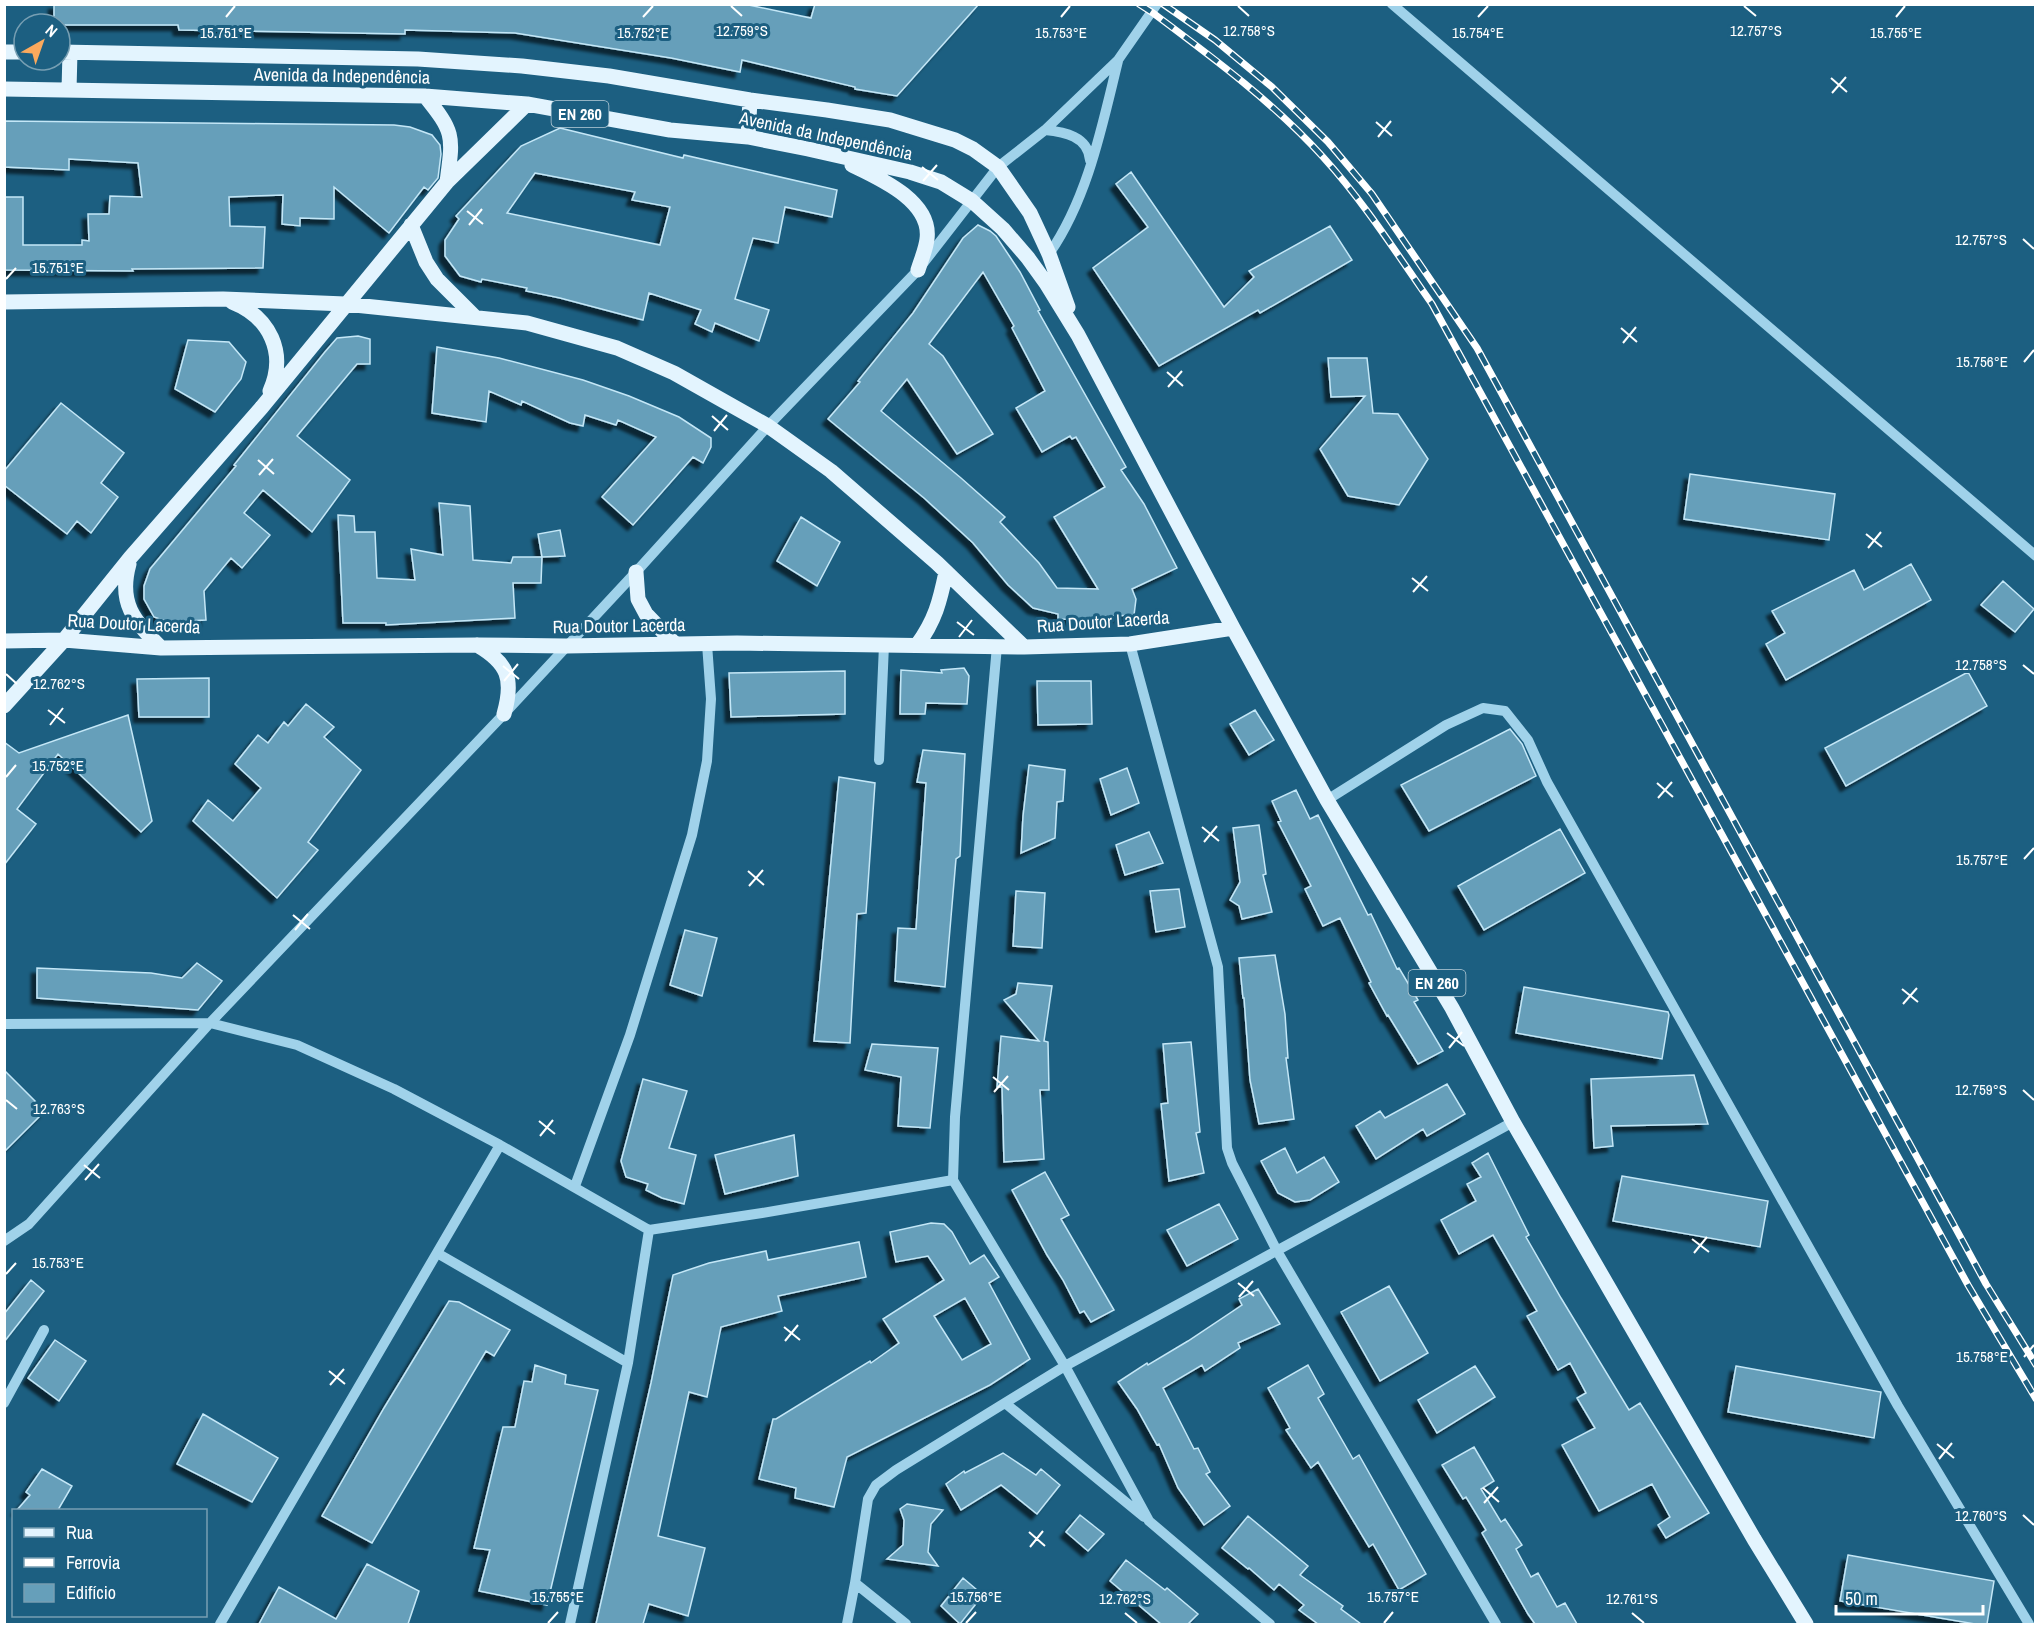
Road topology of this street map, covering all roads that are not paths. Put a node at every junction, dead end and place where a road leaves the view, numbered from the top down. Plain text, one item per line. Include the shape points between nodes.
1 (1157, 4) edge
2 (1392, 4) edge
3 (72, 52) edge
4 (1118, 60) junction
5 (67, 72) edge
6 (4, 90) edge
7 (69, 90) junction
8 (424, 96) junction
9 (750, 100) junction
10 (527, 104) junction
11 (1045, 130) junction
12 (748, 137) junction
13 (836, 157) junction
14 (1090, 163) junction
15 (998, 167) junction
16 (447, 182) junction
17 (972, 201) junction
18 (411, 225) junction
19 (1049, 254) junction
20 (918, 270) junction
21 (223, 299) junction
22 (4, 302) edge
23 (345, 304) junction
24 (474, 316) junction
25 (1078, 335) junction
26 (262, 407) junction
27 (768, 426) junction
28 (2036, 556) edge
29 (130, 558) junction
30 (636, 572) junction
31 (946, 572) junction
32 (1233, 628) junction
33 (64, 640) junction
34 (4, 641) edge
35 (675, 644) junction
36 (707, 644) junction
37 (1130, 644) junction
38 (477, 645) junction
39 (884, 645) junction
40 (917, 645) junction
41 (566, 646) junction
42 (997, 646) junction
43 (1024, 647) junction
44 (161, 648) junction
45 (4, 706) edge
46 (504, 714) junction
47 (879, 760) dead end
48 (1327, 800) junction
49 (210, 1023) junction
50 (4, 1024) edge
51 (1513, 1122) junction
52 (500, 1145) junction
53 (953, 1180) junction
54 (575, 1186) junction
55 (649, 1230) junction
56 (4, 1241) edge
57 (1277, 1251) junction
58 (437, 1252) junction
59 (44, 1330) dead end
60 (628, 1363) junction
61 (1065, 1366) junction
62 (4, 1403) edge
63 (1005, 1403) junction
64 (1149, 1521) junction
65 (855, 1583) junction
66 (220, 1624) edge
67 (570, 1624) edge
68 (847, 1624) edge
69 (906, 1624) edge
70 (1270, 1624) edge
71 (1497, 1624) edge
72 (1806, 1624) edge
73 (2029, 1624) edge

1 - 4 street
2 - 28 street
3 - 9 main road, Avenida da Independência / EN 260 via 418,59 522,66
4 - 11 street
4 - 14 street
5 - 7 main road
6 - 7 main road, Avenida da Independência / EN 260
7 - 8 main road, Avenida da Independência / EN 260
8 - 10 main road, Avenida da Independência / EN 260
8 - 16 main road via 448,126 451,142
9 - 12 main road
9 - 15 main road, Avenida da Independência / EN 260 via 890,120 955,140
10 - 12 main road, Avenida da Independência / EN 260 via 670,130
10 - 16 main road
11 - 14 street via 1074,136 1089,151
11 - 15 street
12 - 13 main road, Avenida da Independência / EN 260
13 - 17 main road, Avenida da Independência / EN 260 via 941,182
13 - 20 main road via 884,181 919,210 927,237
14 - 19 street via 1074,209
15 - 17 street
15 - 19 main road, Avenida da Independência / EN 260 via 1030,213
16 - 18 main road
17 - 20 street
17 - 25 main road, Avenida da Independência / EN 260 via 1028,258
18 - 23 main road
18 - 24 main road via 436,279
19 - 25 main road, Avenida da Independência / EN 260
20 - 27 street
21 - 22 main road
21 - 23 main road
21 - 26 main road via 248,309 272,336 278,355 276,373
23 - 24 main road
23 - 26 main road
24 - 27 main road via 527,323 617,348 674,373
25 - 32 main road, EN 260
26 - 29 main road
27 - 30 street
27 - 31 main road via 831,471
29 - 33 main road
29 - 44 main road via 124,581 128,609
30 - 35 main road via 638,599 646,614
30 - 41 street
31 - 40 main road via 938,608
31 - 43 main road
32 - 37 main road, Rua Doutor Lacerda
32 - 48 main road, EN 260
33 - 34 main road, Rua Doutor Lacerda
33 - 44 main road, Rua Doutor Lacerda
33 - 45 main road
35 - 36 main road, Rua Doutor Lacerda
35 - 41 main road, Rua Doutor Lacerda
36 - 39 main road, Rua Doutor Lacerda
36 - 54 street via 711,699 707,761 692,835 630,1035
37 - 43 main road, Rua Doutor Lacerda
37 - 57 street via 1218,967 1227,1148
38 - 41 main road, Rua Doutor Lacerda
38 - 44 main road, Rua Doutor Lacerda
38 - 46 main road via 494,655 510,685
39 - 40 main road, Rua Doutor Lacerda
39 - 47 street
40 - 42 main road, Rua Doutor Lacerda
41 - 46 street
42 - 43 main road, Rua Doutor Lacerda
42 - 53 street via 955,1117
46 - 49 street
48 - 51 main road, EN 260 via 1452,1008
48 - 73 street via 1446,725 1483,708 1505,711 1528,740 1547,782 1724,1099 1898,1406
49 - 50 street
49 - 52 street via 297,1045 394,1089
49 - 56 street via 29,1224
51 - 57 street
51 - 72 main road, EN 260
52 - 54 street
52 - 58 street
53 - 55 street
53 - 61 street
54 - 55 street
55 - 60 street
57 - 61 street
57 - 71 street
58 - 60 street
58 - 66 street
59 - 62 street
60 - 67 street
61 - 63 street
61 - 64 street
63 - 64 street
63 - 65 street via 876,1485 868,1499
64 - 70 street
65 - 68 street
65 - 69 street

